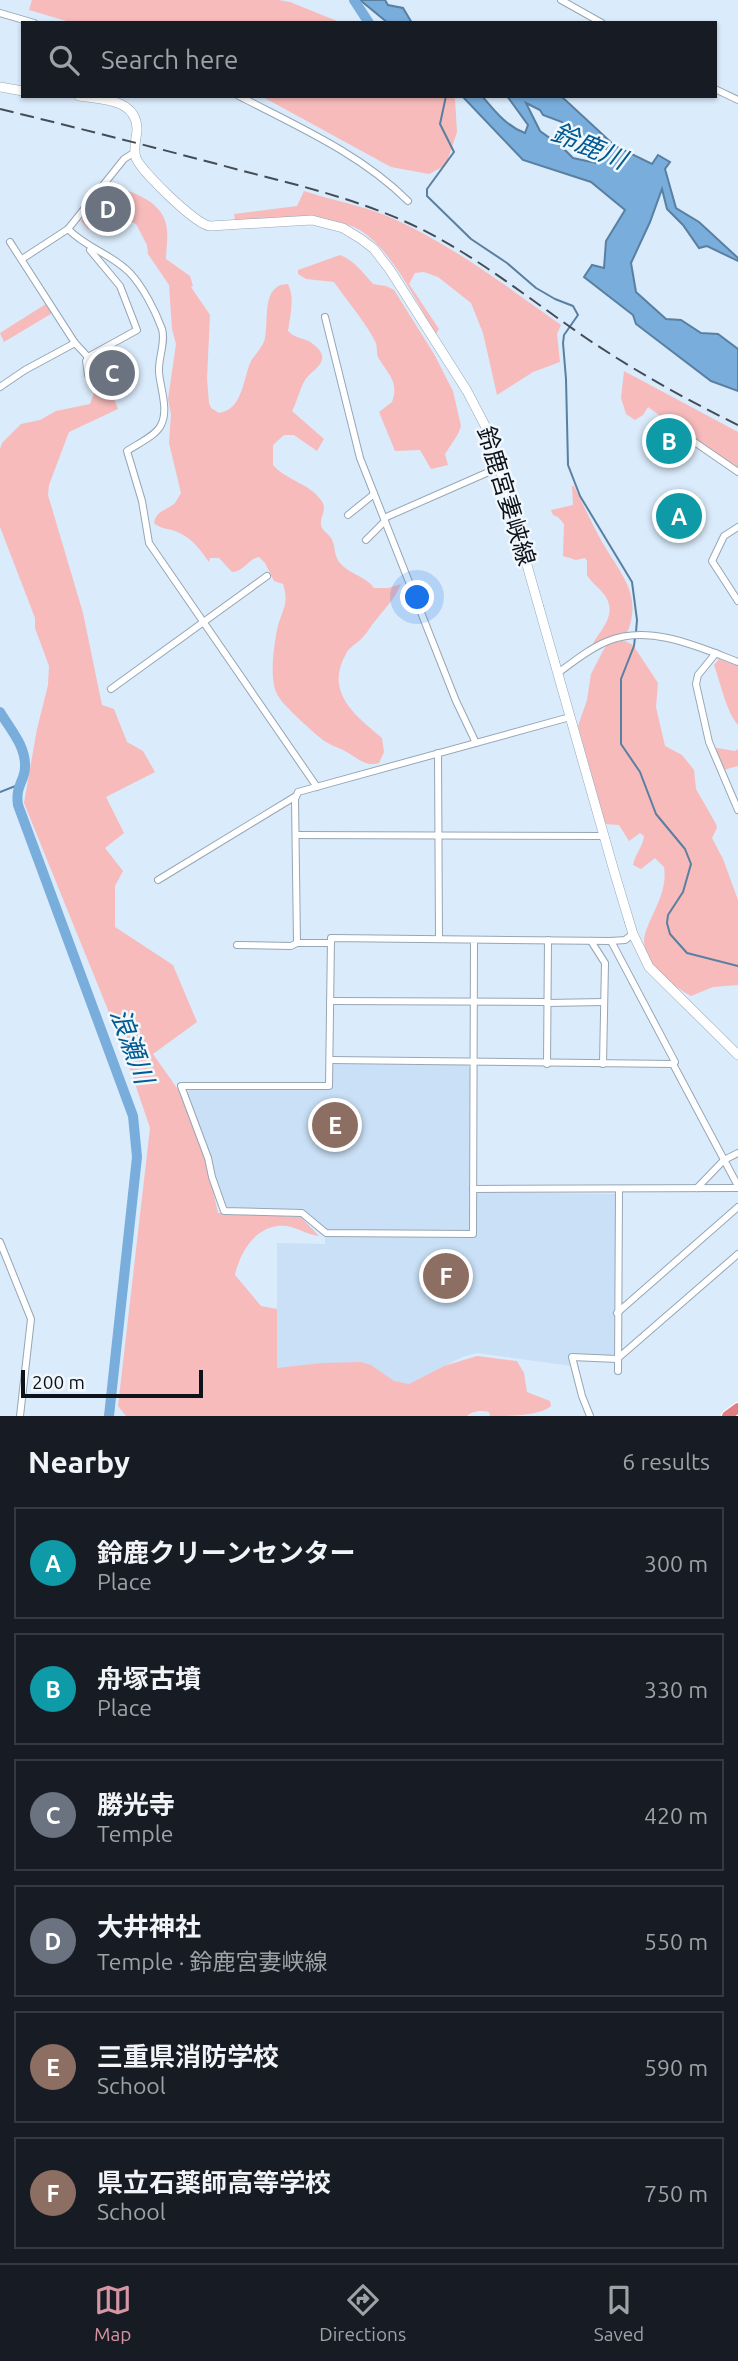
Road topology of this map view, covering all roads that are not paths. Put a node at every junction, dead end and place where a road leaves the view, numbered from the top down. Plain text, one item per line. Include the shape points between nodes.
1 (561, 0) edge
2 (0, 13) edge
3 (26, 21) edge
4 (598, 21) edge
5 (0, 86) edge
6 (717, 90) edge
7 (21, 91) edge
8 (92, 98) edge
9 (243, 98) edge
10 (738, 100) edge
11 (135, 152) junction
12 (408, 201) dead end
13 (68, 229) junction
14 (10, 242) dead end
15 (87, 246) junction
16 (22, 259) junction
17 (326, 317) dead end
18 (75, 343) junction
19 (88, 357) junction
20 (88, 376) dead end
21 (0, 387) edge
22 (693, 441) dead end
23 (500, 467) junction
24 (738, 472) edge
25 (374, 495) junction
26 (348, 515) dead end
27 (385, 519) junction
28 (738, 527) edge
29 (366, 540) dead end
30 (267, 576) dead end
31 (738, 601) edge
32 (204, 622) junction
33 (716, 653) junction
34 (738, 662) edge
35 (558, 673) junction
36 (111, 689) dead end
37 (570, 717) junction
38 (476, 743) junction
39 (438, 753) junction
40 (317, 787) junction
41 (296, 796) junction
42 (738, 810) edge
43 (296, 835) junction
44 (438, 836) junction
45 (603, 836) junction
46 (158, 880) dead end
47 (633, 934) junction
48 (439, 939) junction
49 (474, 940) junction
50 (548, 940) junction
51 (592, 941) junction
52 (611, 941) junction
53 (297, 943) junction
54 (331, 943) junction
55 (237, 945) dead end
56 (330, 1001) junction
57 (474, 1001) junction
58 (547, 1002) junction
59 (604, 1002) junction
60 (738, 1055) edge
61 (330, 1060) junction
62 (474, 1063) junction
63 (547, 1064) junction
64 (603, 1064) junction
65 (673, 1065) junction
66 (738, 1153) edge
67 (724, 1160) junction
68 (738, 1187) edge
69 (472, 1189) junction
70 (618, 1189) junction
71 (697, 1189) junction
72 (738, 1207) edge
73 (0, 1242) edge
74 (738, 1254) edge
75 (617, 1313) junction
76 (617, 1359) junction
77 (618, 1371) dead end
78 (738, 1408) edge
79 (20, 1416) edge
80 (590, 1416) edge
81 (727, 1416) edge

1 - 4 street
2 - 3 street
5 - 7 main road
6 - 10 street
8 - 11 main road, 鈴鹿宮妻峡線 via 118,102 128,109 136,125
9 - 12 street via 371,170
11 - 13 street via 124,159
11 - 23 main road, 鈴鹿宮妻峡線 via 149,175 203,226 312,220 343,229 367,243 390,270 467,391 490,435
13 - 15 street
13 - 16 street
14 - 16 street
15 - 19 street via 120,286 137,330
15 - 32 street via 129,272 162,331 163,422 127,451 149,543
16 - 18 street
17 - 25 street via 360,458
18 - 19 street
18 - 21 street
19 - 20 street
22 - 24 street
23 - 27 street
23 - 35 main road, 鈴鹿宮妻峡線
25 - 26 street
25 - 27 street
27 - 29 street
27 - 38 street
28 - 31 street via 724,537 712,561
30 - 32 street
32 - 36 street
32 - 40 street
33 - 34 street
33 - 35 street via 690,643 629,637 607,641
33 - 42 street via 696,684 709,742
35 - 37 main road, 鈴鹿宮妻峡線
37 - 38 street
37 - 45 main road, 鈴鹿宮妻峡線
38 - 39 street
39 - 40 street
39 - 44 street
40 - 41 street
41 - 43 street
41 - 46 street
43 - 44 street
43 - 53 street
44 - 45 street
44 - 48 street
45 - 47 main road, 鈴鹿宮妻峡線
47 - 52 street
47 - 60 main road, 鈴鹿宮妻峡線 via 649,967
48 - 49 street
48 - 54 street via 331,938
49 - 50 street
49 - 57 street
50 - 51 street
50 - 58 street
51 - 52 street
51 - 59 street via 605,963
52 - 65 street
53 - 54 street
53 - 55 street
54 - 56 street
56 - 57 street
56 - 61 street
57 - 58 street
57 - 62 street
58 - 59 street
58 - 63 street
59 - 64 street
61 - 62 street
61 - 69 street via 329,1086 181,1086 224,1211 302,1213 326,1233 473,1234
62 - 63 street
62 - 69 street
63 - 64 street
64 - 65 street
65 - 67 street
66 - 67 street
67 - 68 street
67 - 71 street
68 - 71 street
69 - 70 street
70 - 71 street
70 - 75 street
72 - 75 street
73 - 79 street via 31,1319
74 - 76 street
75 - 76 street
76 - 77 street
76 - 80 street via 572,1357
78 - 81 highway

